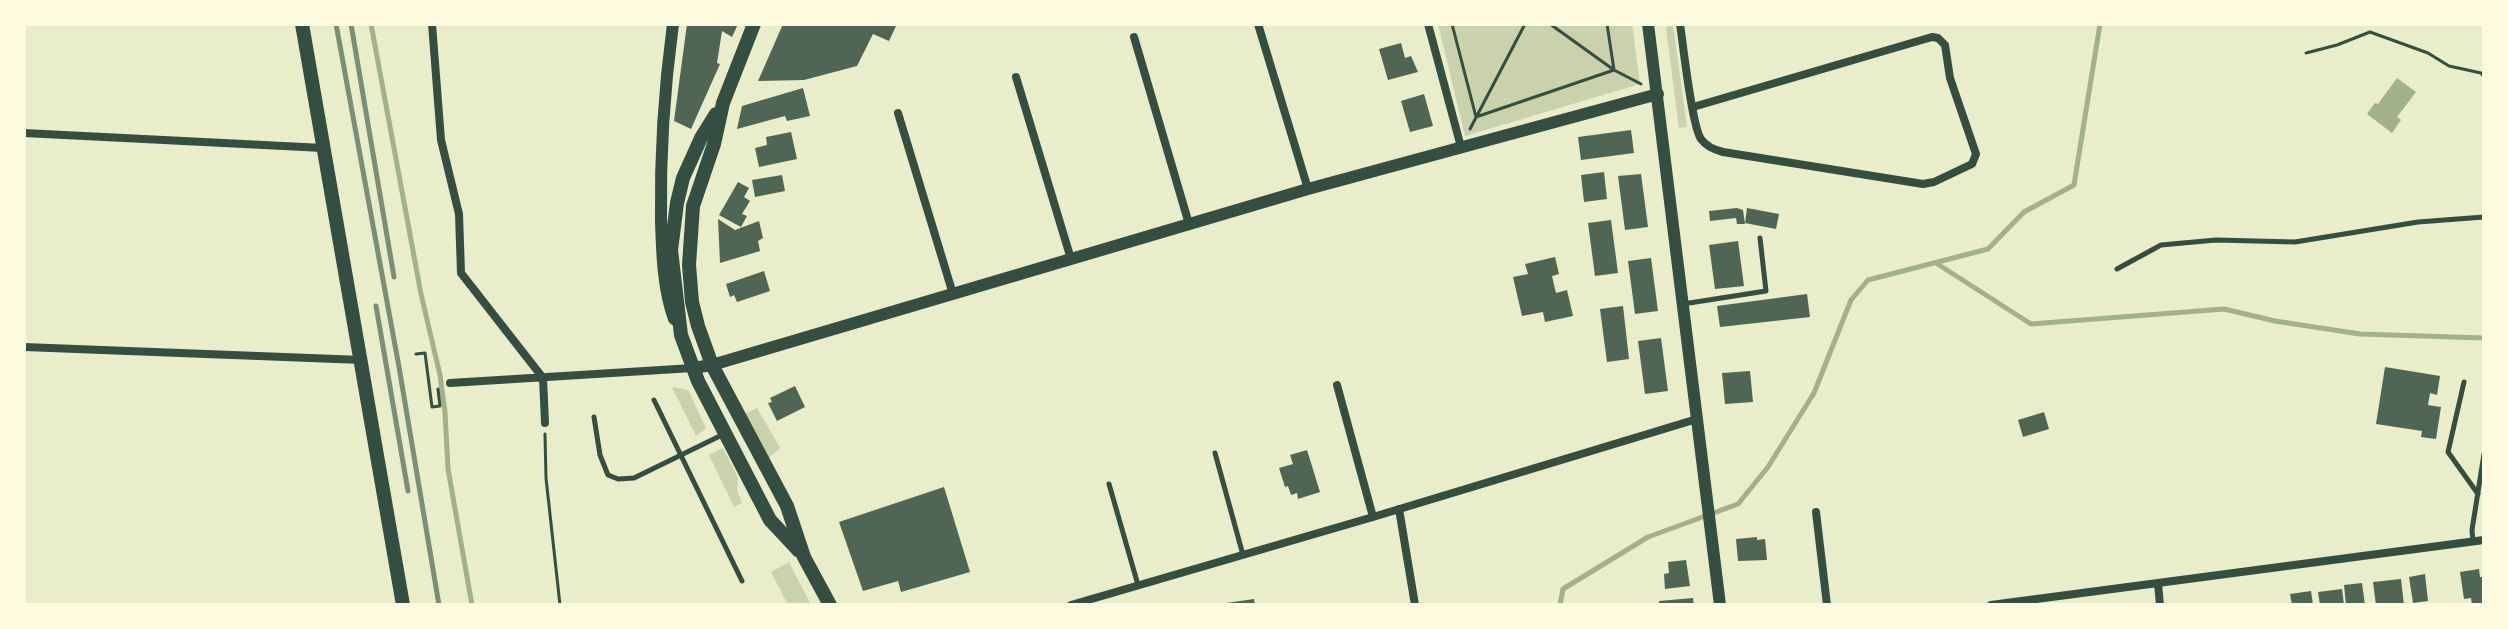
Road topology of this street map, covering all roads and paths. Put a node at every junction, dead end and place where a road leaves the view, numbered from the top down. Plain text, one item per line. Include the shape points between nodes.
1 (302, 24) edge
2 (432, 24) edge
3 (673, 24) edge
4 (754, 24) edge
5 (1258, 24) edge
6 (1428, 24) edge
7 (1452, 24) edge
8 (1525, 24) edge
9 (1550, 24) edge
10 (1607, 24) edge
11 (1648, 24) edge
12 (1680, 24) edge
13 (1134, 37) dead end
14 (2306, 53) dead end
15 (1614, 70) junction
16 (1016, 77) dead end
17 (2484, 77) edge
18 (1658, 94) junction
19 (723, 103) junction
20 (1693, 107) junction
21 (898, 113) dead end
22 (1476, 117) junction
23 (24, 133) edge
24 (1461, 147) junction
25 (323, 148) junction
26 (1308, 189) junction
27 (2484, 217) edge
28 (1189, 224) junction
29 (1760, 238) dead end
30 (1071, 259) junction
31 (2117, 269) dead end
32 (953, 294) junction
33 (1682, 304) junction
34 (681, 335) junction
35 (24, 347) edge
36 (416, 354) dead end
37 (362, 360) junction
38 (712, 365) junction
39 (693, 368) junction
40 (543, 378) junction
41 (2464, 382) dead end
42 (450, 383) dead end
43 (437, 384) dead end
44 (1337, 385) dead end
45 (654, 400) dead end
46 (594, 417) dead end
47 (1697, 419) junction
48 (545, 423) joint
49 (725, 433) junction
50 (1215, 453) dead end
51 (2484, 454) edge
52 (681, 456) junction
53 (1109, 484) dead end
54 (2478, 494) junction
55 (1399, 509) junction
56 (1816, 512) dead end
57 (1373, 517) junction
58 (2484, 540) edge
59 (2473, 541) junction
60 (1243, 555) junction
61 (804, 557) junction
62 (742, 581) dead end
63 (2158, 584) junction
64 (1138, 585) junction
65 (403, 605) edge
66 (560, 605) edge
67 (830, 605) edge
68 (1071, 605) edge
69 (1415, 605) edge
70 (1720, 605) edge
71 (1827, 605) edge
72 (1991, 605) edge
73 (2160, 605) edge

1 - 25 main road
2 - 40 street via 441,140 459,214 461,273
3 - 34 street via 662,125 662,244 672,314
4 - 19 main road
5 - 26 street
6 - 24 street
7 - 22 path
8 - 22 path
9 - 15 path
10 - 15 path
11 - 18 street
12 - 20 street
13 - 28 street
14 - 17 path via 2370,32
15 - 18 path
15 - 22 path
16 - 30 street
18 - 24 street
18 - 33 street
19 - 34 main road via 701,138 677,203 671,250
19 - 38 main road via 693,206 689,244 692,302
20 - 20 street via 1696,129 1712,149 1909,183 1934,182 1972,164 1976,154 1950,78 1945,45 1938,38 1926,37
21 - 32 street
22 - 24 path
23 - 25 street
24 - 26 street
25 - 37 main road
26 - 28 street
27 - 31 lane via 2295,242 2161,245
28 - 30 street
29 - 33 lane via 1766,291
30 - 32 street
32 - 38 street
33 - 47 street
34 - 39 main road
35 - 37 street
36 - 43 path via 425,353 432,407 440,406
37 - 65 main road
38 - 39 street
38 - 61 main road via 787,506
39 - 40 street
39 - 49 main road
40 - 42 street
40 - 48 street
41 - 54 lane via 2448,452
44 - 57 street
45 - 52 lane
46 - 52 lane via 608,475 634,478
47 - 55 street
47 - 70 street
48 - 66 path
49 - 52 lane
49 - 61 main road via 770,520
50 - 60 lane
51 - 54 lane
52 - 62 lane
53 - 64 lane
54 - 59 lane
55 - 57 street
55 - 69 street
56 - 71 street
57 - 60 street
58 - 59 street
59 - 63 street
60 - 64 street
61 - 67 main road
63 - 72 street
63 - 73 street
64 - 68 street

